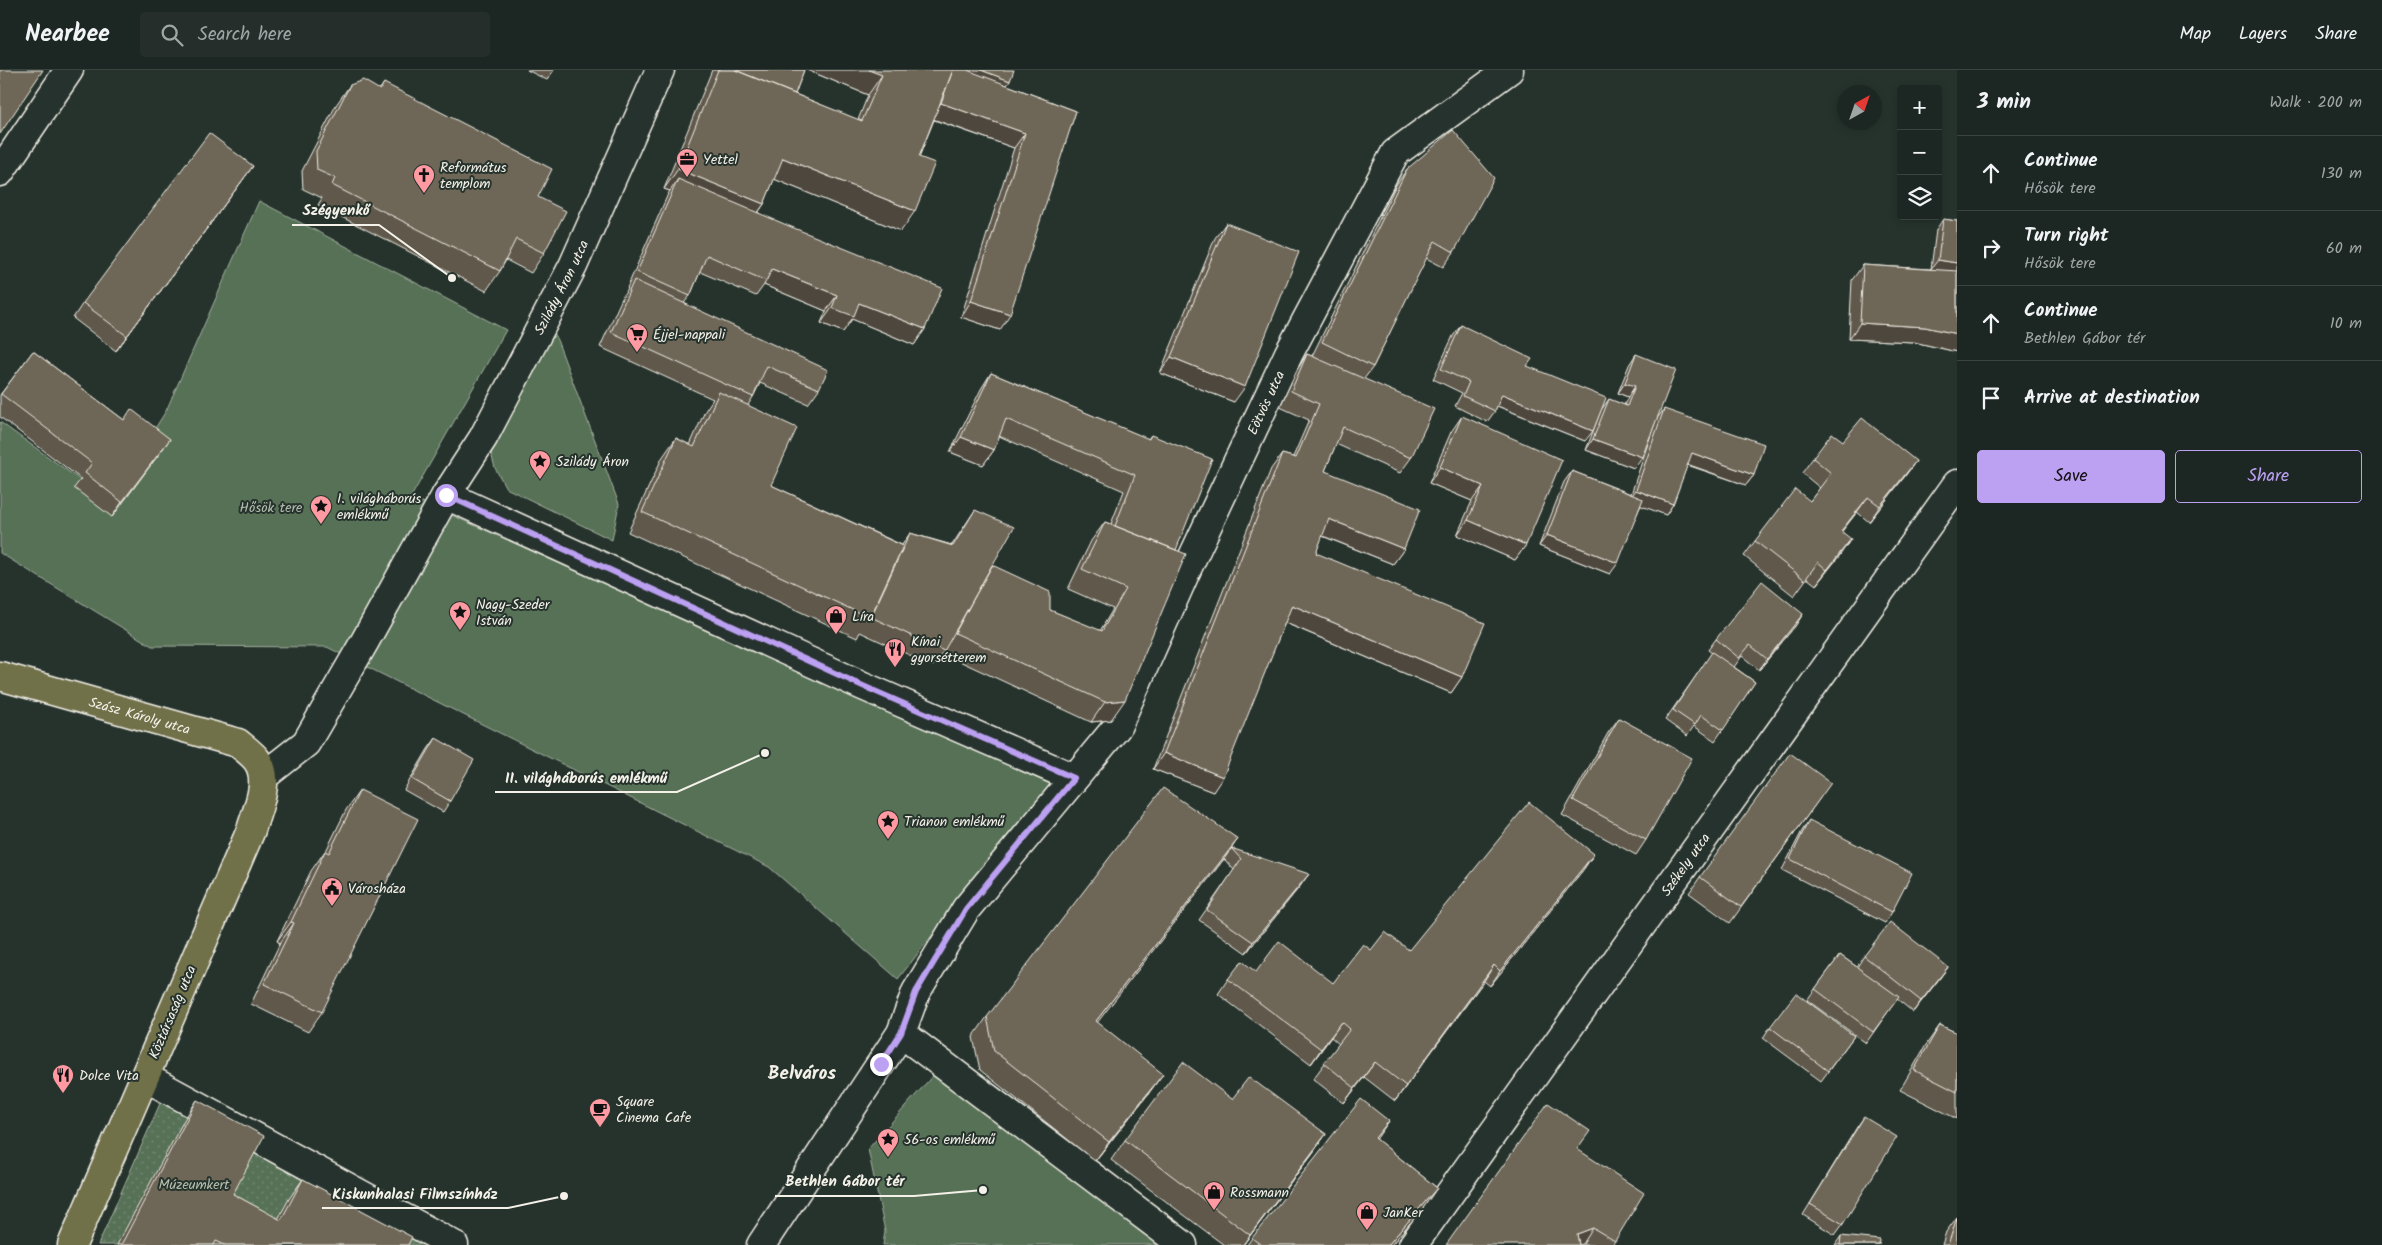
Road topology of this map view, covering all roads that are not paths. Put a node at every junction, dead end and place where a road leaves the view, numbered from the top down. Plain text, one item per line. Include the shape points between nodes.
1 (69, 70) edge
2 (660, 70) edge
3 (1509, 70) edge
4 (0, 172) edge
5 (1957, 484) edge
6 (446, 495) junction
7 (0, 676) edge
8 (264, 776) junction
9 (1074, 778) junction
10 (901, 1033) junction
11 (145, 1076) junction
12 (72, 1245) edge
13 (454, 1245) edge
14 (761, 1245) edge
15 (1183, 1245) edge
16 (1413, 1245) edge

1 - 4 street
2 - 6 street, Szilády Áron utca via 573,266 483,438
3 - 9 street, Eötvös utca via 1396,153 1289,353 1117,727
5 - 16 street, Székely utca
6 - 8 street via 306,743
6 - 9 street via 863,686
7 - 8 main road, Szász Károly utca via 238,743 256,760
8 - 11 main road, Köztársaság utca via 250,830
9 - 10 street via 966,909 916,992
10 - 14 street
10 - 15 street
11 - 12 main road, Köztársaság utca
11 - 13 street

